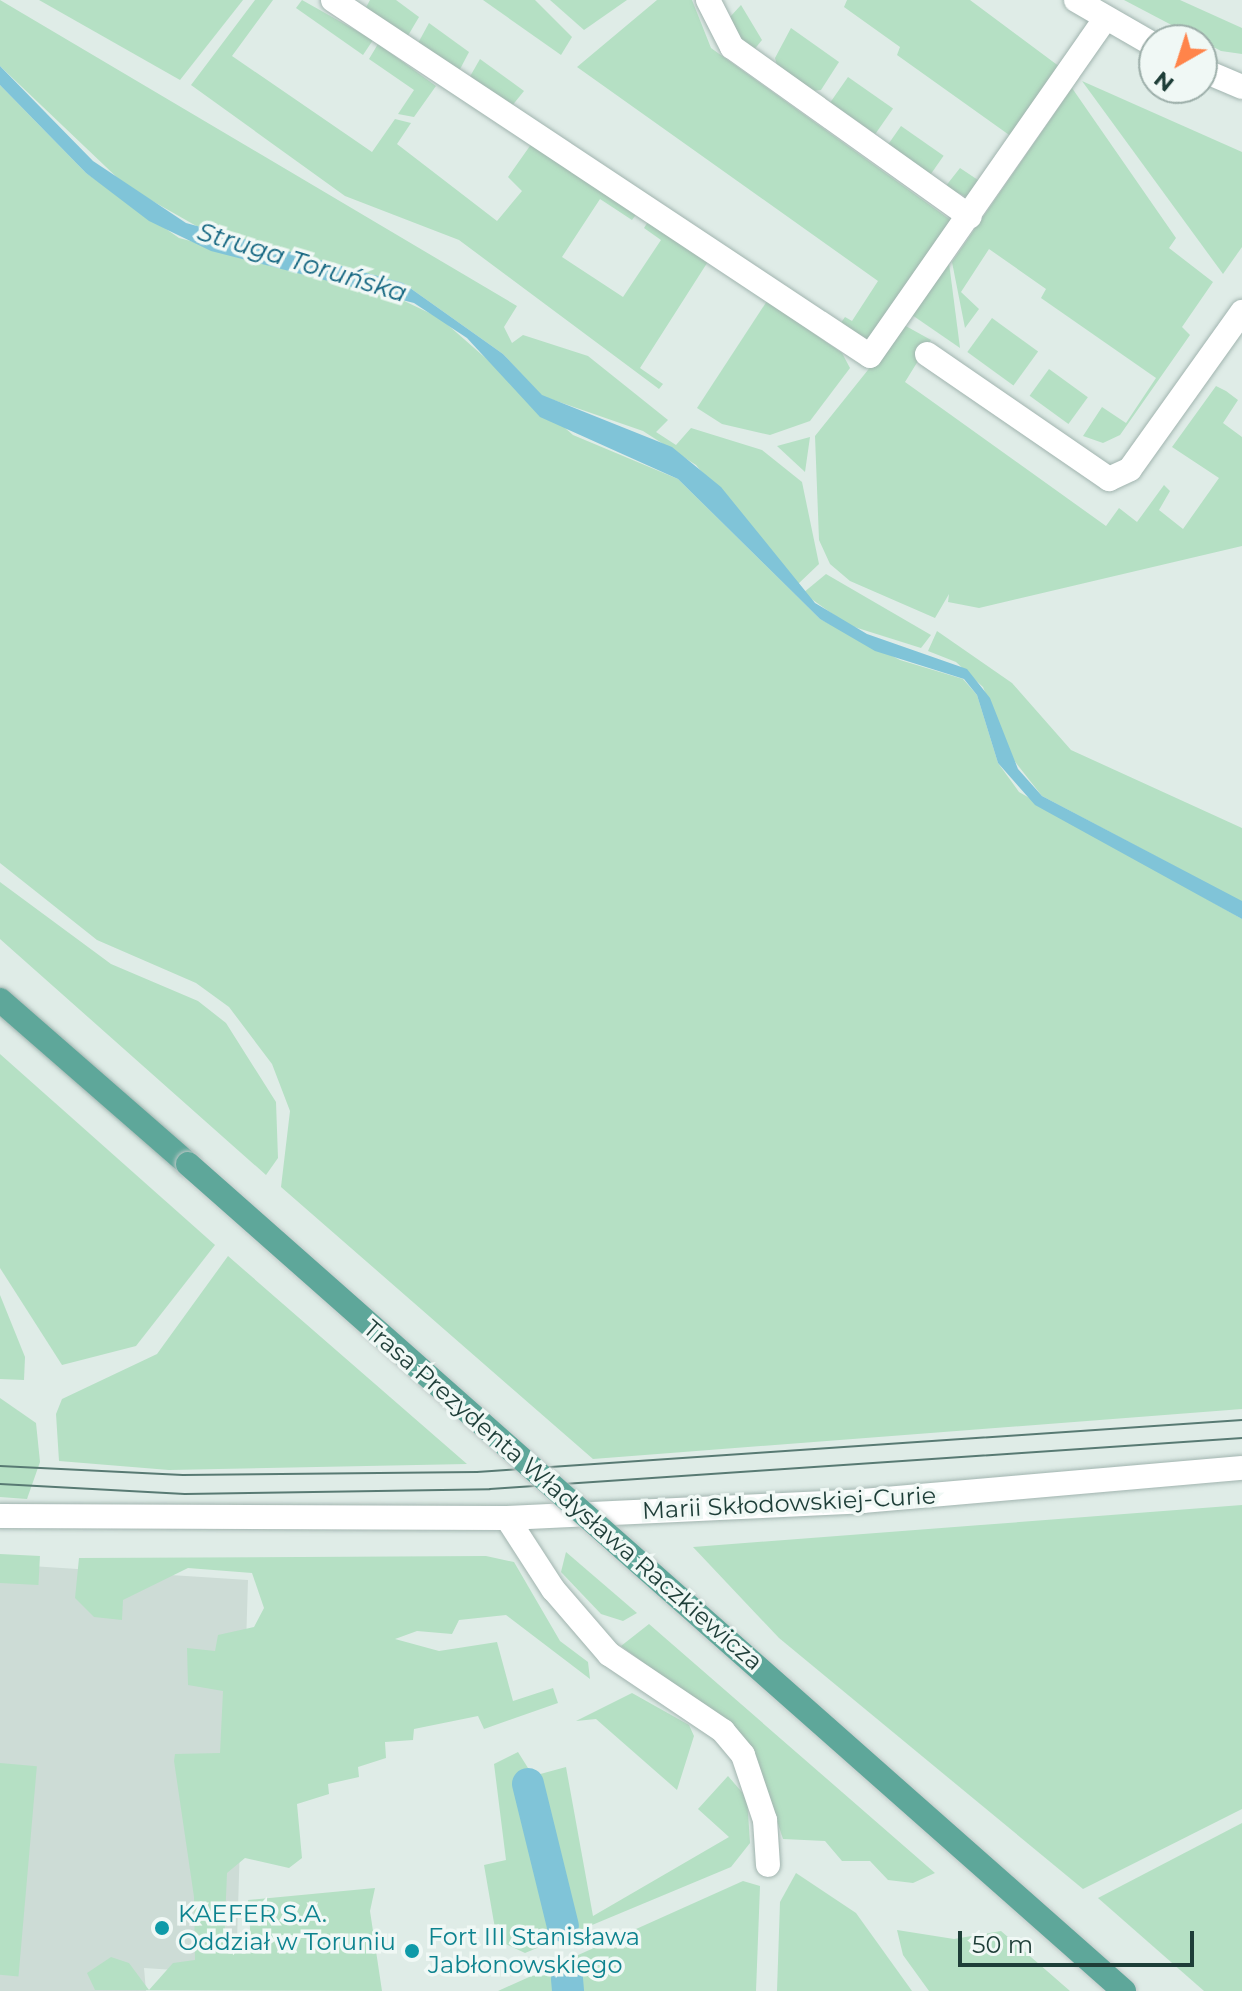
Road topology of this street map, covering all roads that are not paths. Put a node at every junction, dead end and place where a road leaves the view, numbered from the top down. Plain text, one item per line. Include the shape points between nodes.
1 (333, 0) edge
2 (708, 0) edge
3 (1076, 0) edge
4 (1105, 19) junction
5 (1138, 37) edge
6 (1218, 77) edge
7 (1242, 87) edge
8 (970, 217) junction
9 (1242, 312) edge
10 (927, 354) dead end
11 (0, 1000) edge
12 (1242, 1468) edge
13 (0, 1516) edge
14 (507, 1518) junction
15 (768, 1865) dead end
16 (1124, 1991) edge

1 - 8 street via 870,356
2 - 8 street via 732,47
3 - 4 street
4 - 5 street
4 - 8 street
6 - 7 street
9 - 10 street via 1120,478 1098,474
11 - 16 main road, Trasa Prezydenta Władysława Raczkiewicza, bridge
12 - 14 street, Marii Skłodowskiej-Curie via 863,1501
13 - 14 street, Marii Skłodowskiej-Curie
14 - 15 street via 553,1589 609,1654 723,1731 743,1755 765,1820

